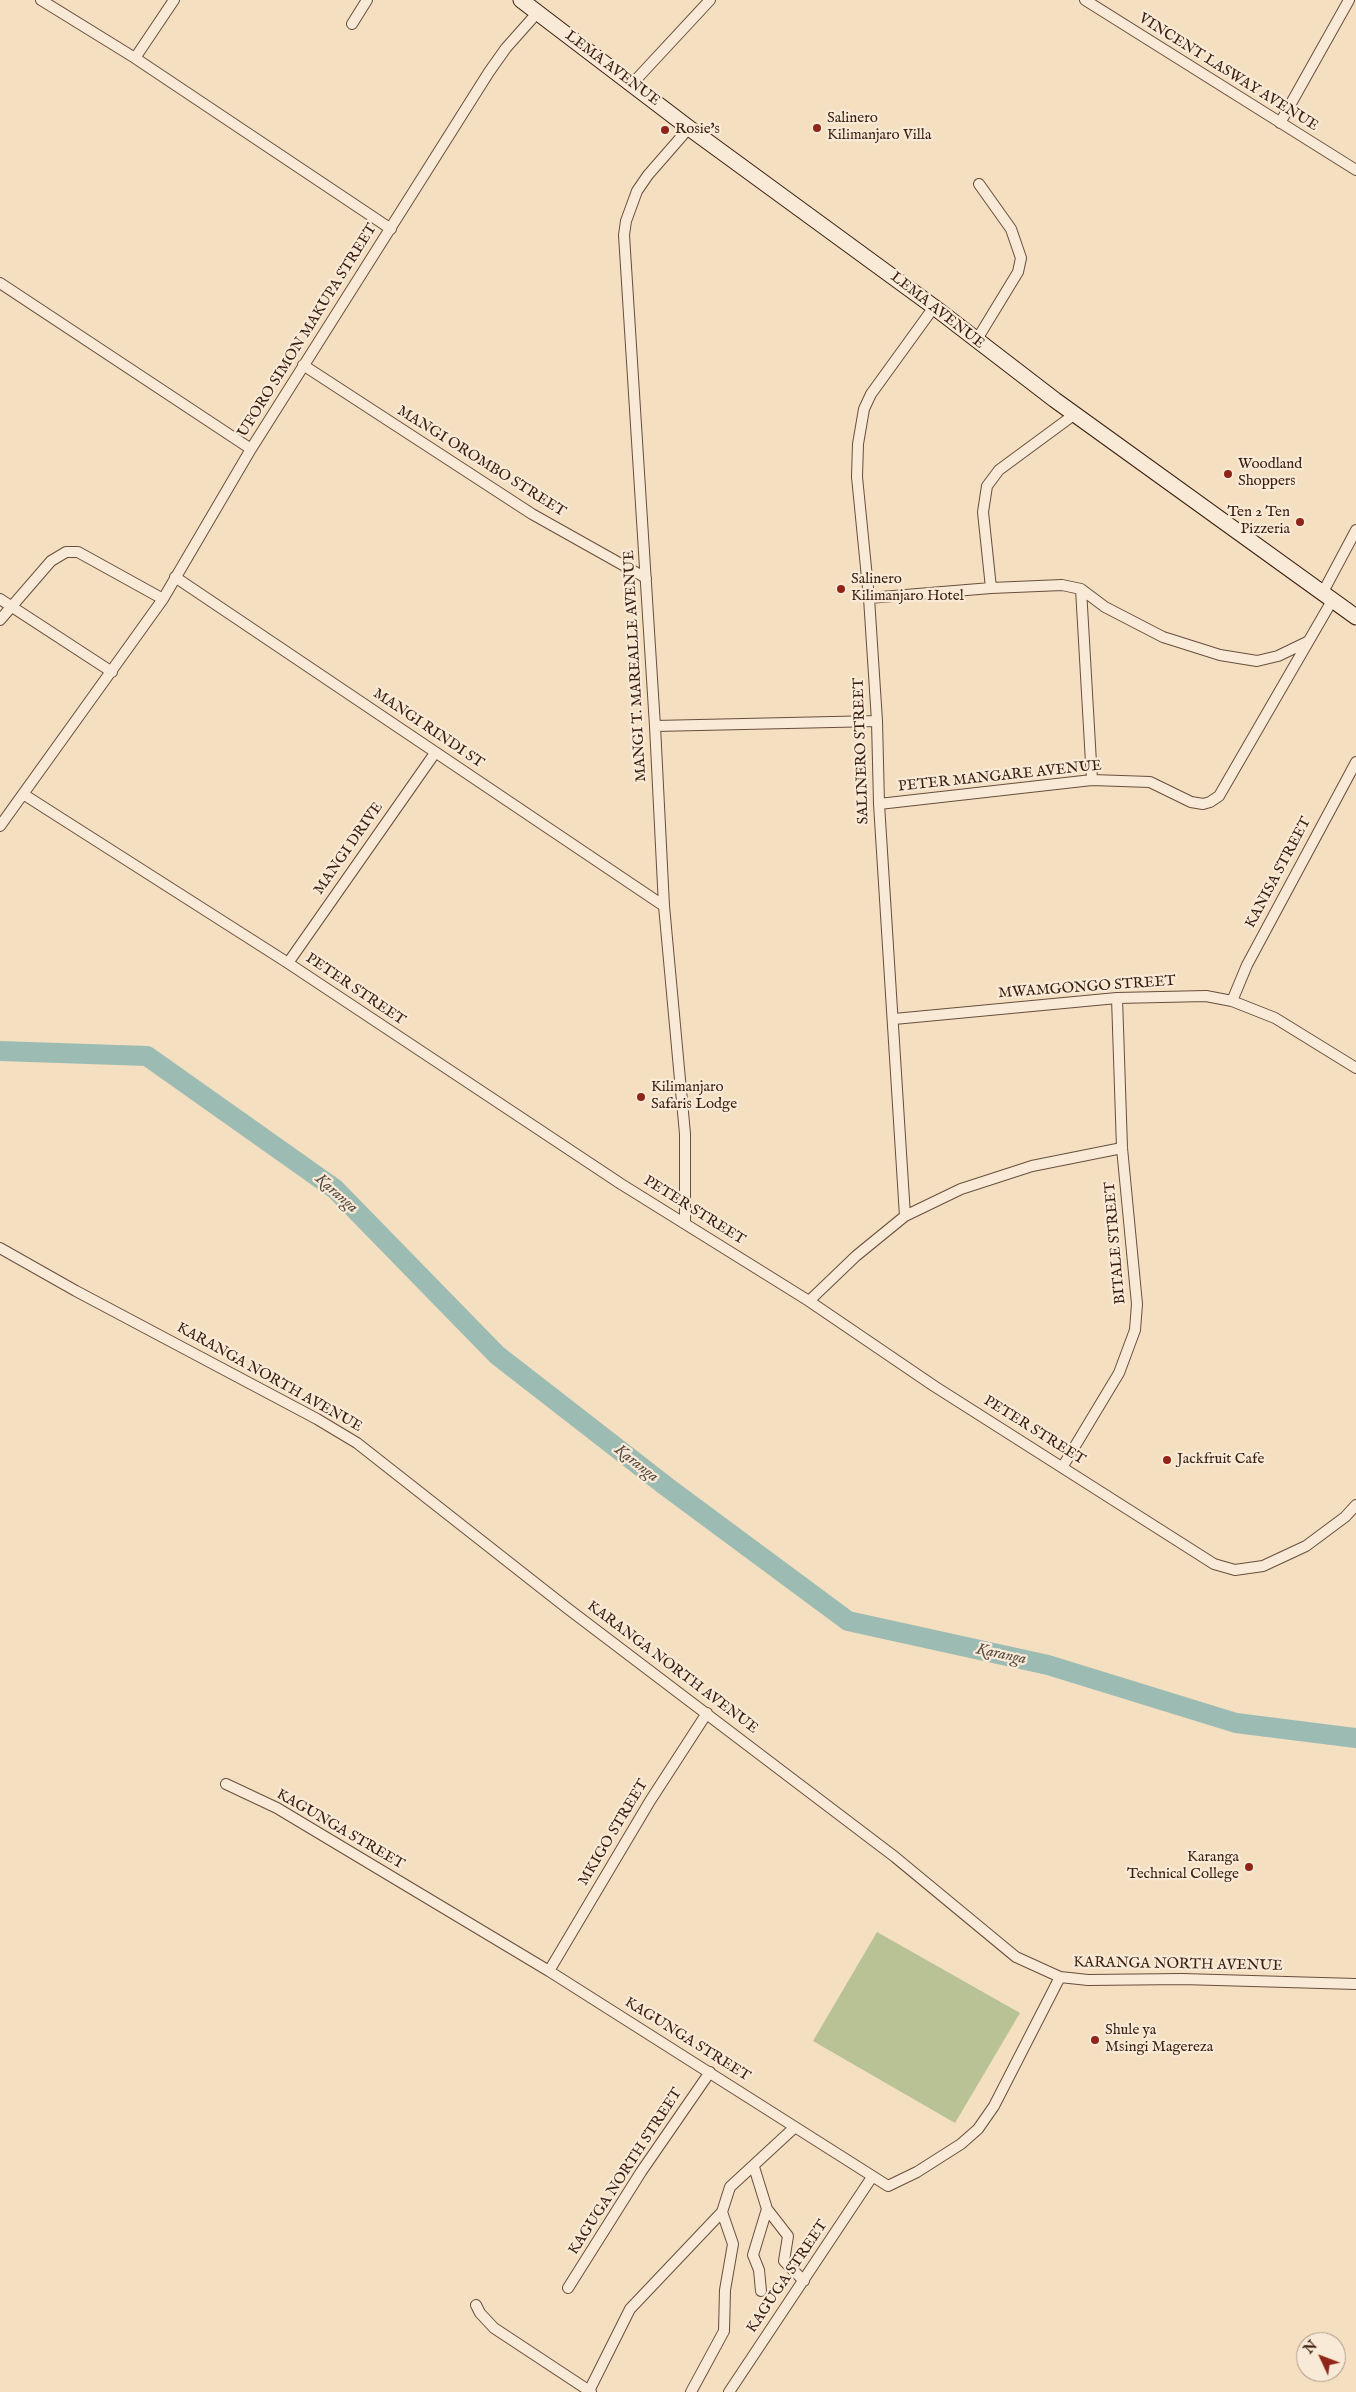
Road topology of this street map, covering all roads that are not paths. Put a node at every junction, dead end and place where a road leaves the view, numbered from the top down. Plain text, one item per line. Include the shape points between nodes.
1 (41, 0) edge
2 (174, 0) edge
3 (367, 0) edge
4 (521, 0) edge
5 (710, 0) edge
6 (1085, 0) edge
7 (1349, 0) edge
8 (538, 12) junction
9 (352, 24) dead end
10 (134, 58) junction
11 (632, 84) junction
12 (1280, 123) junction
13 (689, 128) junction
14 (1356, 170) edge
15 (979, 184) dead end
16 (391, 228) junction
17 (0, 283) edge
18 (934, 307) junction
19 (976, 342) junction
20 (303, 365) junction
21 (1075, 414) junction
22 (251, 449) junction
23 (1356, 530) edge
24 (175, 578) junction
25 (646, 578) junction
26 (991, 588) junction
27 (1081, 589) junction
28 (1328, 596) junction
29 (869, 598) junction
30 (0, 599) edge
31 (163, 599) junction
32 (11, 606) junction
33 (1356, 617) edge
34 (0, 620) edge
35 (1307, 642) junction
36 (112, 672) junction
37 (877, 721) junction
38 (655, 726) junction
39 (435, 752) junction
40 (1356, 762) edge
41 (1092, 780) junction
42 (23, 794) junction
43 (879, 804) junction
44 (0, 826) edge
45 (664, 906) junction
46 (288, 963) junction
47 (1117, 998) junction
48 (1232, 1001) junction
49 (894, 1019) junction
50 (1356, 1068) edge
51 (1122, 1148) junction
52 (905, 1216) junction
53 (684, 1222) junction
54 (0, 1248) edge
55 (809, 1301) junction
56 (1063, 1466) junction
57 (1356, 1505) edge
58 (708, 1713) junction
59 (226, 1784) dead end
60 (549, 1970) junction
61 (1060, 1978) junction
62 (1356, 1984) edge
63 (710, 2072) junction
64 (795, 2126) junction
65 (754, 2167) junction
66 (872, 2177) junction
67 (767, 2209) junction
68 (722, 2212) junction
69 (804, 2281) junction
70 (568, 2288) dead end
71 (761, 2291) dead end
72 (476, 2304) dead end
73 (590, 2392) edge
74 (691, 2392) edge
75 (729, 2392) edge

1 - 10 street
2 - 10 street
3 - 9 street
4 - 8 main road, LEMA AVENUE
5 - 11 street
6 - 12 street, VINCENT LASWAY AVENUE
7 - 12 street
8 - 11 main road, LEMA AVENUE
8 - 16 street, UFORO SIMON MAKUPA STREET via 489,72
10 - 16 street
11 - 13 main road, LEMA AVENUE
12 - 14 street, VINCENT LASWAY AVENUE
13 - 18 main road, LEMA AVENUE
13 - 25 street, MANGI T. MAREALLE AVENUE via 637,191 624,234
15 - 19 street via 1010,229 1021,258 1018,272
16 - 20 street, UFORO SIMON MAKUPA STREET
17 - 22 street
18 - 19 main road, LEMA AVENUE
18 - 29 street, SALINERO STREET via 884,375 864,409 857,477
19 - 21 main road, LEMA AVENUE
20 - 22 street, UFORO SIMON MAKUPA STREET
20 - 25 street, MANGI OROMBO STREET via 532,514
21 - 26 street via 999,470 986,486 983,512
21 - 28 main road, LEMA AVENUE
22 - 24 street, UFORO SIMON MAKUPA STREET
23 - 28 street, PETER MANGARE AVENUE
24 - 31 street, UFORO SIMON MAKUPA STREET
24 - 39 street, MANGI RINDI ST
25 - 38 street, MANGI T. MAREALLE AVENUE
26 - 27 street via 1062,585
26 - 29 street
27 - 35 street via 1142,628 1220,655 1257,661 1278,656
27 - 41 street
28 - 33 main road, LEMA AVENUE
28 - 35 street, PETER MANGARE AVENUE
29 - 37 street, SALINERO STREET
30 - 32 street
31 - 32 street via 72,551 51,561
31 - 36 street, UFORO SIMON MAKUPA STREET
32 - 34 street
32 - 36 street
35 - 41 street, PETER MANGARE AVENUE via 1219,796 1210,802 1191,802 1150,782
36 - 42 street, UFORO SIMON MAKUPA STREET
37 - 38 street
37 - 43 street, SALINERO STREET
38 - 45 street, MANGI T. MAREALLE AVENUE
39 - 45 street, MANGI RINDI ST
39 - 46 street, MANGI DRIVE
40 - 48 street, KANISA STREET via 1247,965
41 - 43 street, PETER MANGARE AVENUE
42 - 44 street, UFORO SIMON MAKUPA STREET
42 - 46 street, PETER STREET
43 - 49 street, SALINERO STREET
45 - 53 street, MANGI T. MAREALLE AVENUE via 685,1134
46 - 53 street, PETER STREET via 621,1184
47 - 48 street, MWAMGONGO STREET via 1206,996
47 - 49 street, MWAMGONGO STREET
47 - 51 street, BITALE STREET
48 - 50 street, MWAMGONGO STREET via 1275,1018
49 - 52 street, SALINERO STREET
51 - 52 street via 1032,1166 961,1189
51 - 56 street, BITALE STREET via 1136,1276 1135,1330 1119,1373
52 - 55 street via 856,1256
53 - 55 street, PETER STREET
54 - 58 street, KARANGA NORTH AVENUE via 317,1419 357,1444
55 - 56 street, PETER STREET via 934,1386
56 - 57 street, PETER STREET via 1214,1564 1235,1570 1263,1566 1306,1546
58 - 60 street, MKIGO STREET via 650,1801
58 - 61 street, KARANGA NORTH AVENUE via 896,1857 1016,1957
59 - 60 street, KAGUNGA STREET via 277,1808
60 - 63 street, KAGUNGA STREET
61 - 62 street, KARANGA NORTH AVENUE
61 - 66 street, KAGUNGA STREET via 994,2106 978,2129 961,2144 904,2179 888,2186
63 - 64 street, KAGUNGA STREET
63 - 70 street, KAGUGA NORTH STREET via 641,2172
64 - 65 street
64 - 66 street, KAGUNGA STREET
65 - 67 street
65 - 68 street via 730,2187
66 - 69 street, KAGUGA STREET
67 - 69 street via 788,2236 784,2261
67 - 71 street via 753,2255 759,2270
68 - 73 street via 630,2309
68 - 74 street via 733,2244 725,2290 724,2331
69 - 75 street, KAGUGA STREET
72 - 73 street via 480,2314 494,2328

